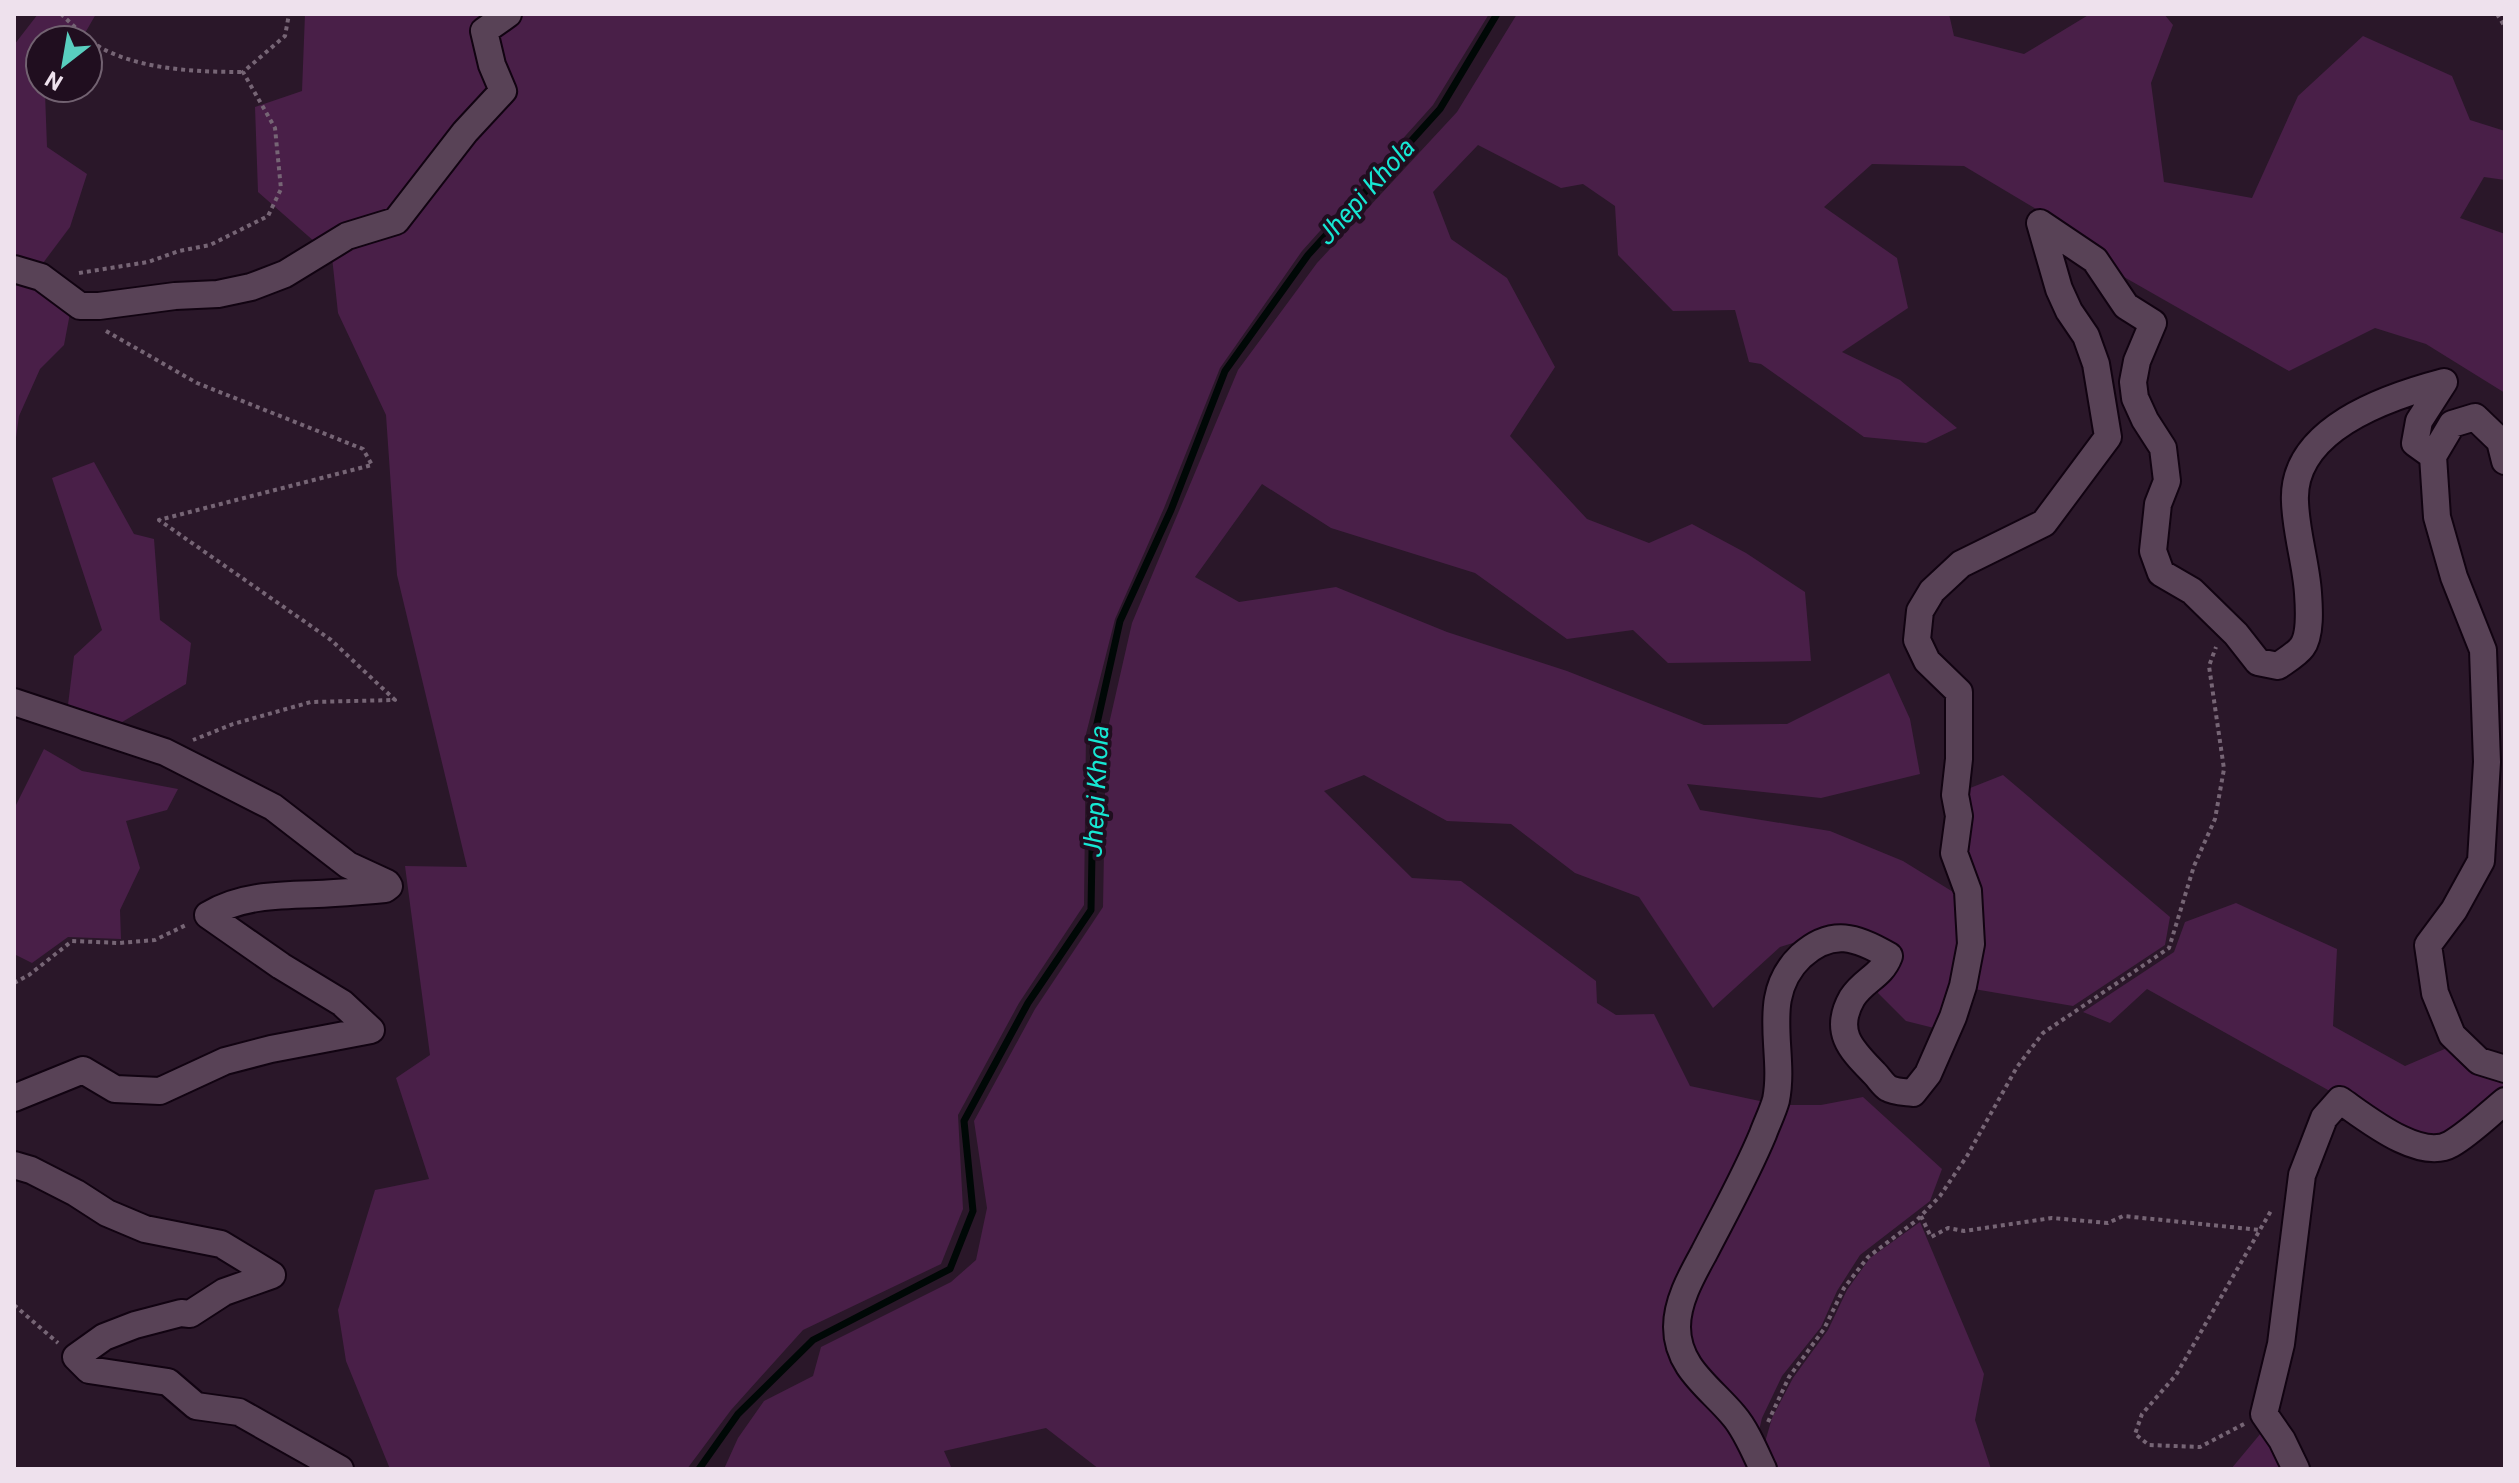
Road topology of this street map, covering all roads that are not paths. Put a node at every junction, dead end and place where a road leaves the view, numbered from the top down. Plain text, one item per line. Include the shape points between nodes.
1 (508, 14) edge
2 (14, 269) edge
3 (2433, 456) junction
4 (2505, 461) edge
5 (14, 702) edge
6 (2505, 1069) edge
7 (14, 1098) edge
8 (2505, 1101) edge
9 (14, 1165) edge
10 (1760, 1463) edge
11 (340, 1469) edge
12 (2296, 1469) edge

1 - 2 street via 484,31 503,91 396,221 347,236 285,274 218,294 80,306 41,277
3 - 4 street via 2452,424 2475,417 2500,441
3 - 6 street via 2437,517 2483,650 2487,762 2481,861 2428,945 2435,993 2452,1035 2479,1061
3 - 10 street via 2415,443 2419,421 2444,382 2399,394 2360,413 2325,436 2302,463 2294,500 2310,616 2302,647 2278,666 2258,662 2192,591 2161,573 2153,551 2158,504 2167,481 2163,448 2145,420 2133,382 2153,323 2126,306 2095,260 2040,223 2059,289 2096,364 2108,437 2044,523 1961,564 1932,591 1920,611 1917,640 1927,661 1959,692 1954,853 1968,891 1971,944 1953,1017 1928,1074 1913,1093 1889,1089 1845,1037 1852,999 1866,980 1884,969 1889,956 1864,941 1843,937 1817,943 1785,977 1775,1006 1776,1102 1685,1289 1677,1327 1685,1360 1735,1417
5 - 7 street via 165,752 273,807 348,865 389,886 273,894 208,915 342,1003 371,1030 225,1061 160,1091 115,1089 83,1070
8 - 12 street via 2449,1146 2422,1148 2340,1100 2324,1118 2302,1175 2281,1344 2264,1414
9 - 11 street via 145,1229 221,1244 272,1275 224,1292 190,1314 104,1337 76,1357 89,1370 168,1382 196,1406 239,1412

